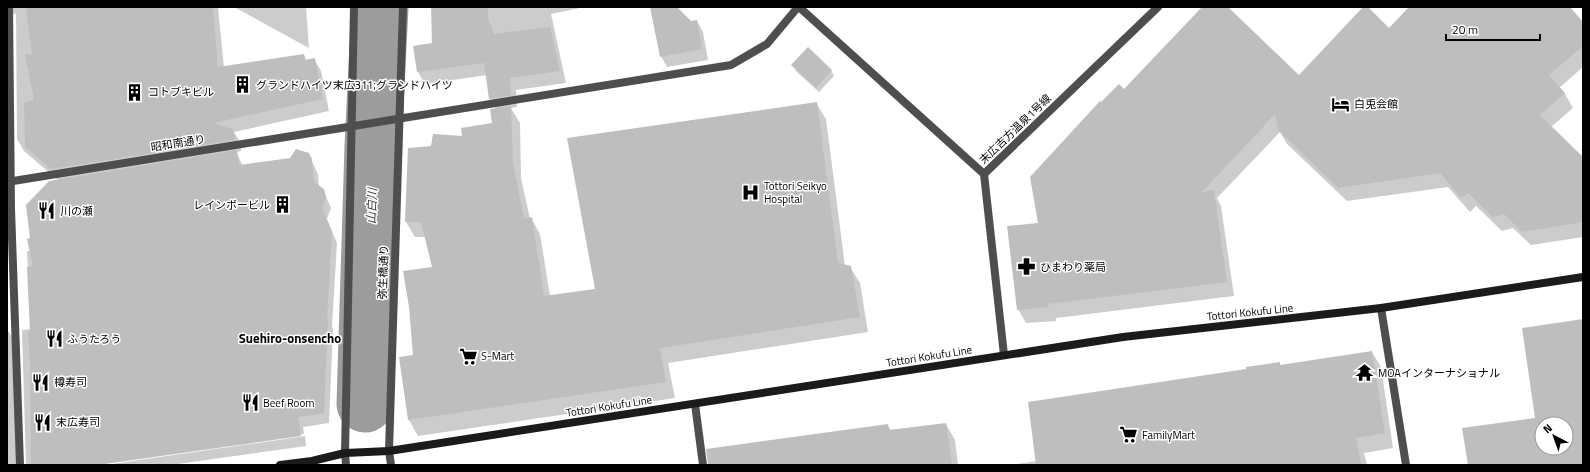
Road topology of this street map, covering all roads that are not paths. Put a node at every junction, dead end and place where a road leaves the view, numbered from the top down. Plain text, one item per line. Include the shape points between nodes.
1 (9, 7) edge
2 (354, 7) edge
3 (403, 7) edge
4 (799, 7) edge
5 (1158, 7) edge
6 (399, 119) junction
7 (352, 126) junction
8 (984, 174) junction
9 (9, 181) edge
10 (1583, 277) edge
11 (1381, 308) junction
12 (1004, 355) junction
13 (695, 404) junction
14 (389, 451) junction
15 (344, 453) junction
16 (20, 465) edge
17 (280, 465) edge
18 (346, 465) edge
19 (391, 465) edge
20 (703, 465) edge
21 (1406, 465) edge

1 - 9 street
2 - 7 street
3 - 6 street, 弥生橋通り
4 - 6 street, 昭和南通り via 767,44 730,65
4 - 8 street
5 - 8 street, 末広吉方温泉1号線
6 - 7 street, 昭和南通り
6 - 14 street, 弥生橋通り
7 - 9 street, 昭和南通り
7 - 15 street
8 - 12 street, 末広吉方温泉1号線
9 - 16 street
10 - 11 main road, Tottori Kokufu Line
11 - 12 main road, Tottori Kokufu Line via 1123,338
11 - 21 street
12 - 13 main road, Tottori Kokufu Line
13 - 14 main road, Tottori Kokufu Line
13 - 20 street
14 - 15 main road, Tottori Kokufu Line
14 - 19 street, 弥生橋通り
15 - 17 main road, Tottori Kokufu Line
15 - 18 street

